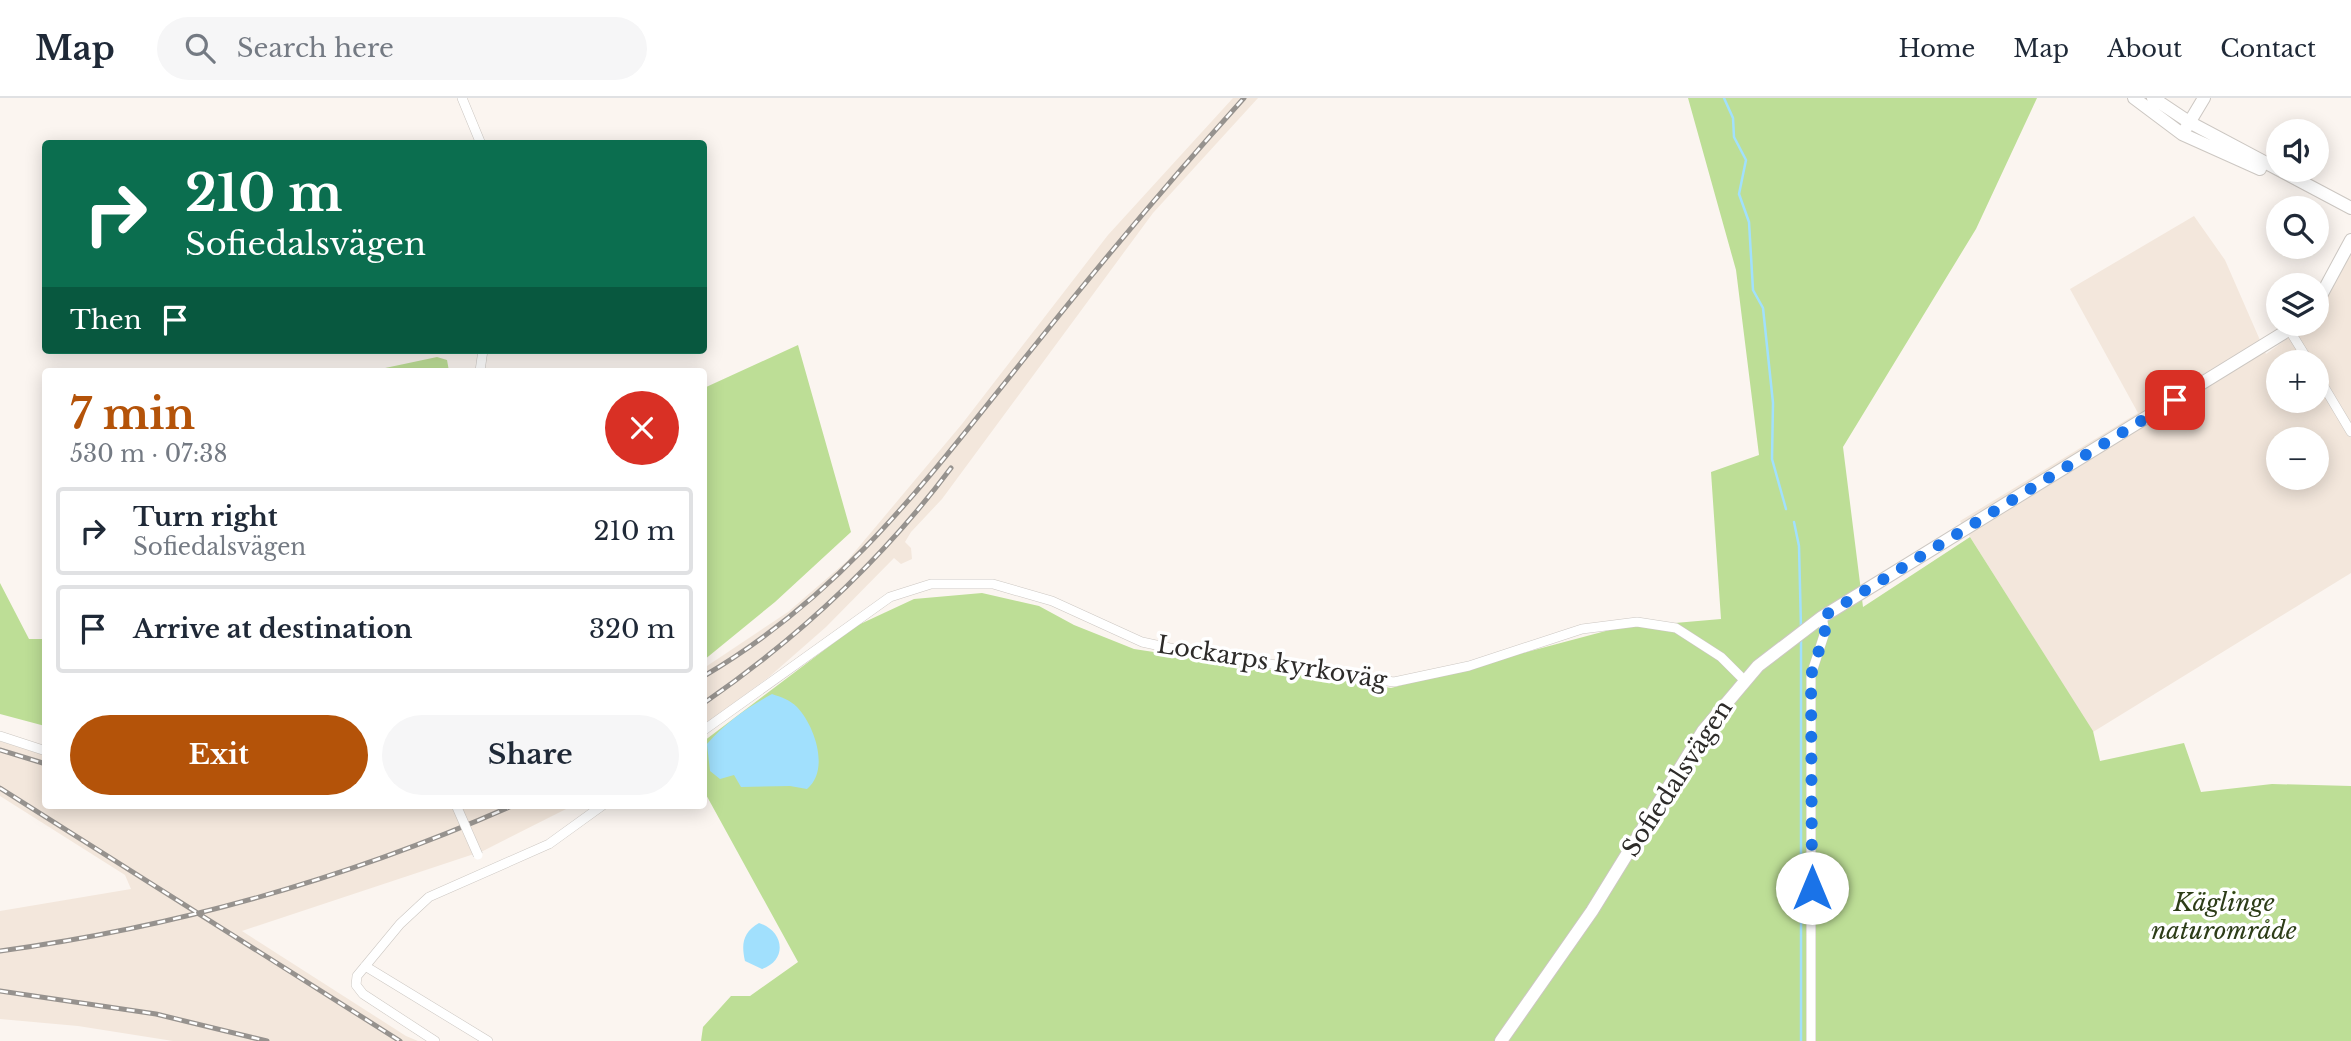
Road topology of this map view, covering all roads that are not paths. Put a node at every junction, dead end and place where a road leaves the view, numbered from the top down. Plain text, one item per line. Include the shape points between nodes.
1 (462, 98) edge
2 (2134, 98) edge
3 (2154, 98) edge
4 (2204, 98) edge
5 (2186, 128) junction
6 (479, 140) edge
7 (2351, 208) edge
8 (2351, 240) edge
9 (2329, 281) edge
10 (2279, 336) edge
11 (2329, 395) edge
12 (2351, 432) edge
13 (1819, 619) junction
14 (1744, 680) junction
15 (707, 728) edge
16 (0, 736) edge
17 (42, 750) edge
18 (458, 809) edge
19 (597, 809) edge
20 (486, 871) junction
21 (365, 966) junction
22 (435, 1041) edge
23 (488, 1041) edge
24 (1501, 1041) edge
25 (1811, 1041) edge

1 - 6 street
2 - 5 main road
3 - 5 main road
4 - 5 main road
5 - 7 main road
8 - 9 main road
10 - 13 main road, Sofiedalsvägen
11 - 12 street
13 - 14 main road, Sofiedalsvägen
13 - 25 street via 1825,632 1811,675
14 - 15 street, Lockarps kyrkoväg via 1721,657 1676,628 1637,622 1582,629 1469,666 1394,682 1188,652 1142,642 1052,601 993,584 931,584 890,597
14 - 24 main road, Sofiedalsvägen via 1703,731 1592,911
16 - 17 street
18 - 20 street, bridge
19 - 20 street via 549,844
20 - 21 street via 429,897
21 - 22 street via 355,980 363,994
21 - 23 street

